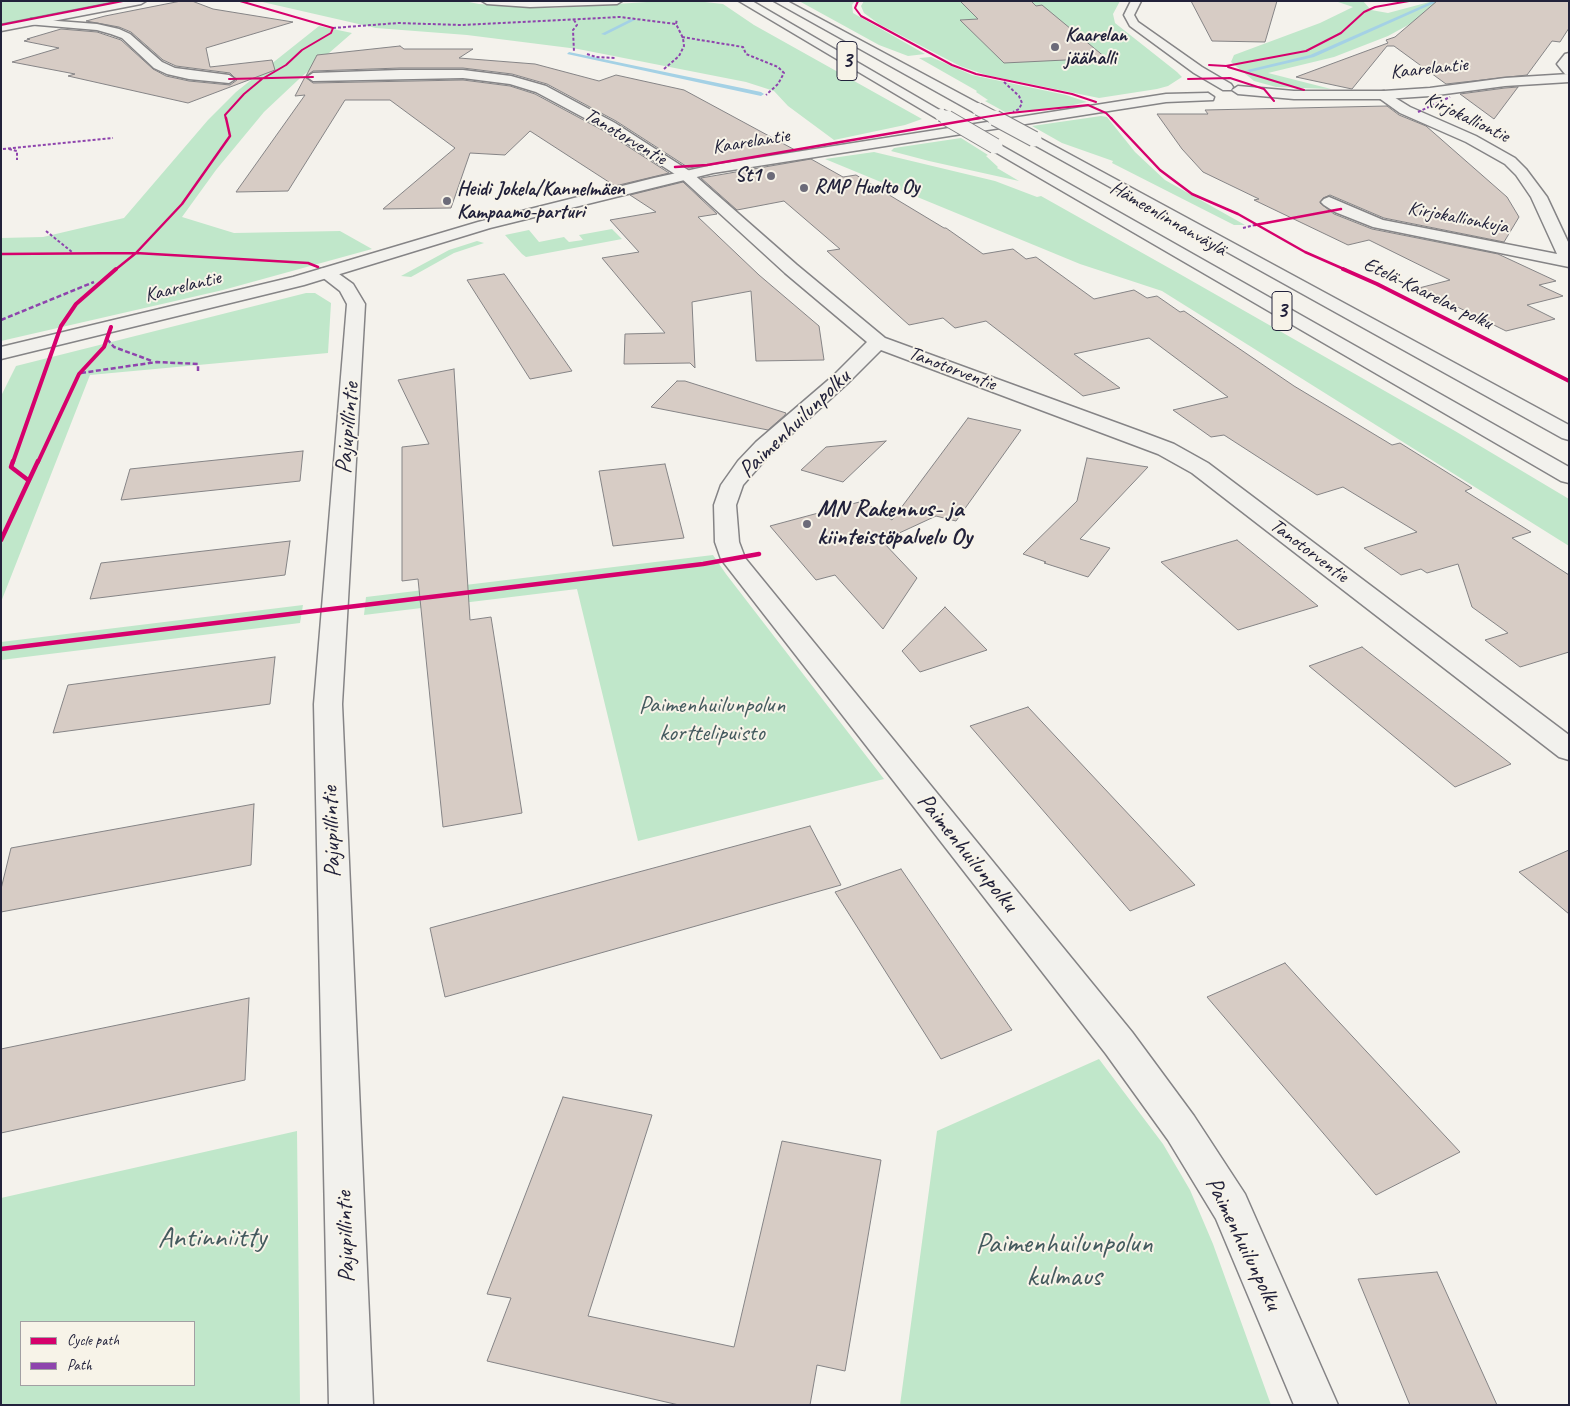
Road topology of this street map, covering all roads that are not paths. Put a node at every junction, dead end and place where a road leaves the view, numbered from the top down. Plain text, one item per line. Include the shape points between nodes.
1 (142, 1) edge
2 (487, 1) edge
3 (617, 1) edge
4 (736, 1) edge
5 (779, 1) edge
6 (790, 1) edge
7 (1136, 1) edge
8 (748, 4) edge
9 (806, 15) junction
10 (31, 22) junction
11 (1, 28) edge
12 (1569, 57) edge
13 (1198, 70) junction
14 (1569, 71) edge
15 (312, 77) dead end
16 (1569, 78) edge
17 (229, 79) dead end
18 (1235, 91) junction
19 (1202, 92) junction
20 (1384, 95) junction
21 (686, 175) junction
22 (1330, 202) dead end
23 (1569, 261) edge
24 (326, 273) junction
25 (878, 342) junction
26 (1, 353) edge
27 (1569, 434) edge
28 (1569, 476) edge
29 (1569, 750) edge
30 (351, 1405) edge
31 (1316, 1405) edge

1 - 10 main road
2 - 3 main road via 530,4
4 - 8 main road, Hämeenlinnanväylä
5 - 9 main road, Hämeenlinnanväylä / 3
6 - 9 main road
7 - 13 main road via 1129,15 1134,24
8 - 28 main road, Hämeenlinnanväylä / 3, bridge
9 - 27 main road, Hämeenlinnanväylä / 3, bridge
10 - 11 main road
10 - 17 main road via 115,31 126,36 158,65 171,71
12 - 14 main road via 1563,64
13 - 18 main road
13 - 19 main road
15 - 21 main road, Tanotorventie via 448,73 528,84 610,126
16 - 20 main road, Kaarelantie
18 - 19 main road, Kaarelantie via 1226,99
18 - 20 main road, Kaarelantie
19 - 21 main road, Kaarelantie
20 - 23 main road, Kirjokalliontie via 1405,110 1464,135 1510,162 1538,197
21 - 24 main road, Kaarelantie via 572,201
21 - 25 main road, Tanotorventie
22 - 23 main road, Kirjokallionkuja via 1379,224
24 - 26 main road, Kaarelantie
24 - 30 main road, Pajupillintie via 347,288 356,304 328,704
25 - 29 main road, Tanotorventie via 1135,436 1200,468
25 - 31 main road, Paimenhuilunpolku via 741,472 725,505 730,550 739,566 1119,1043 1181,1128 1231,1207

